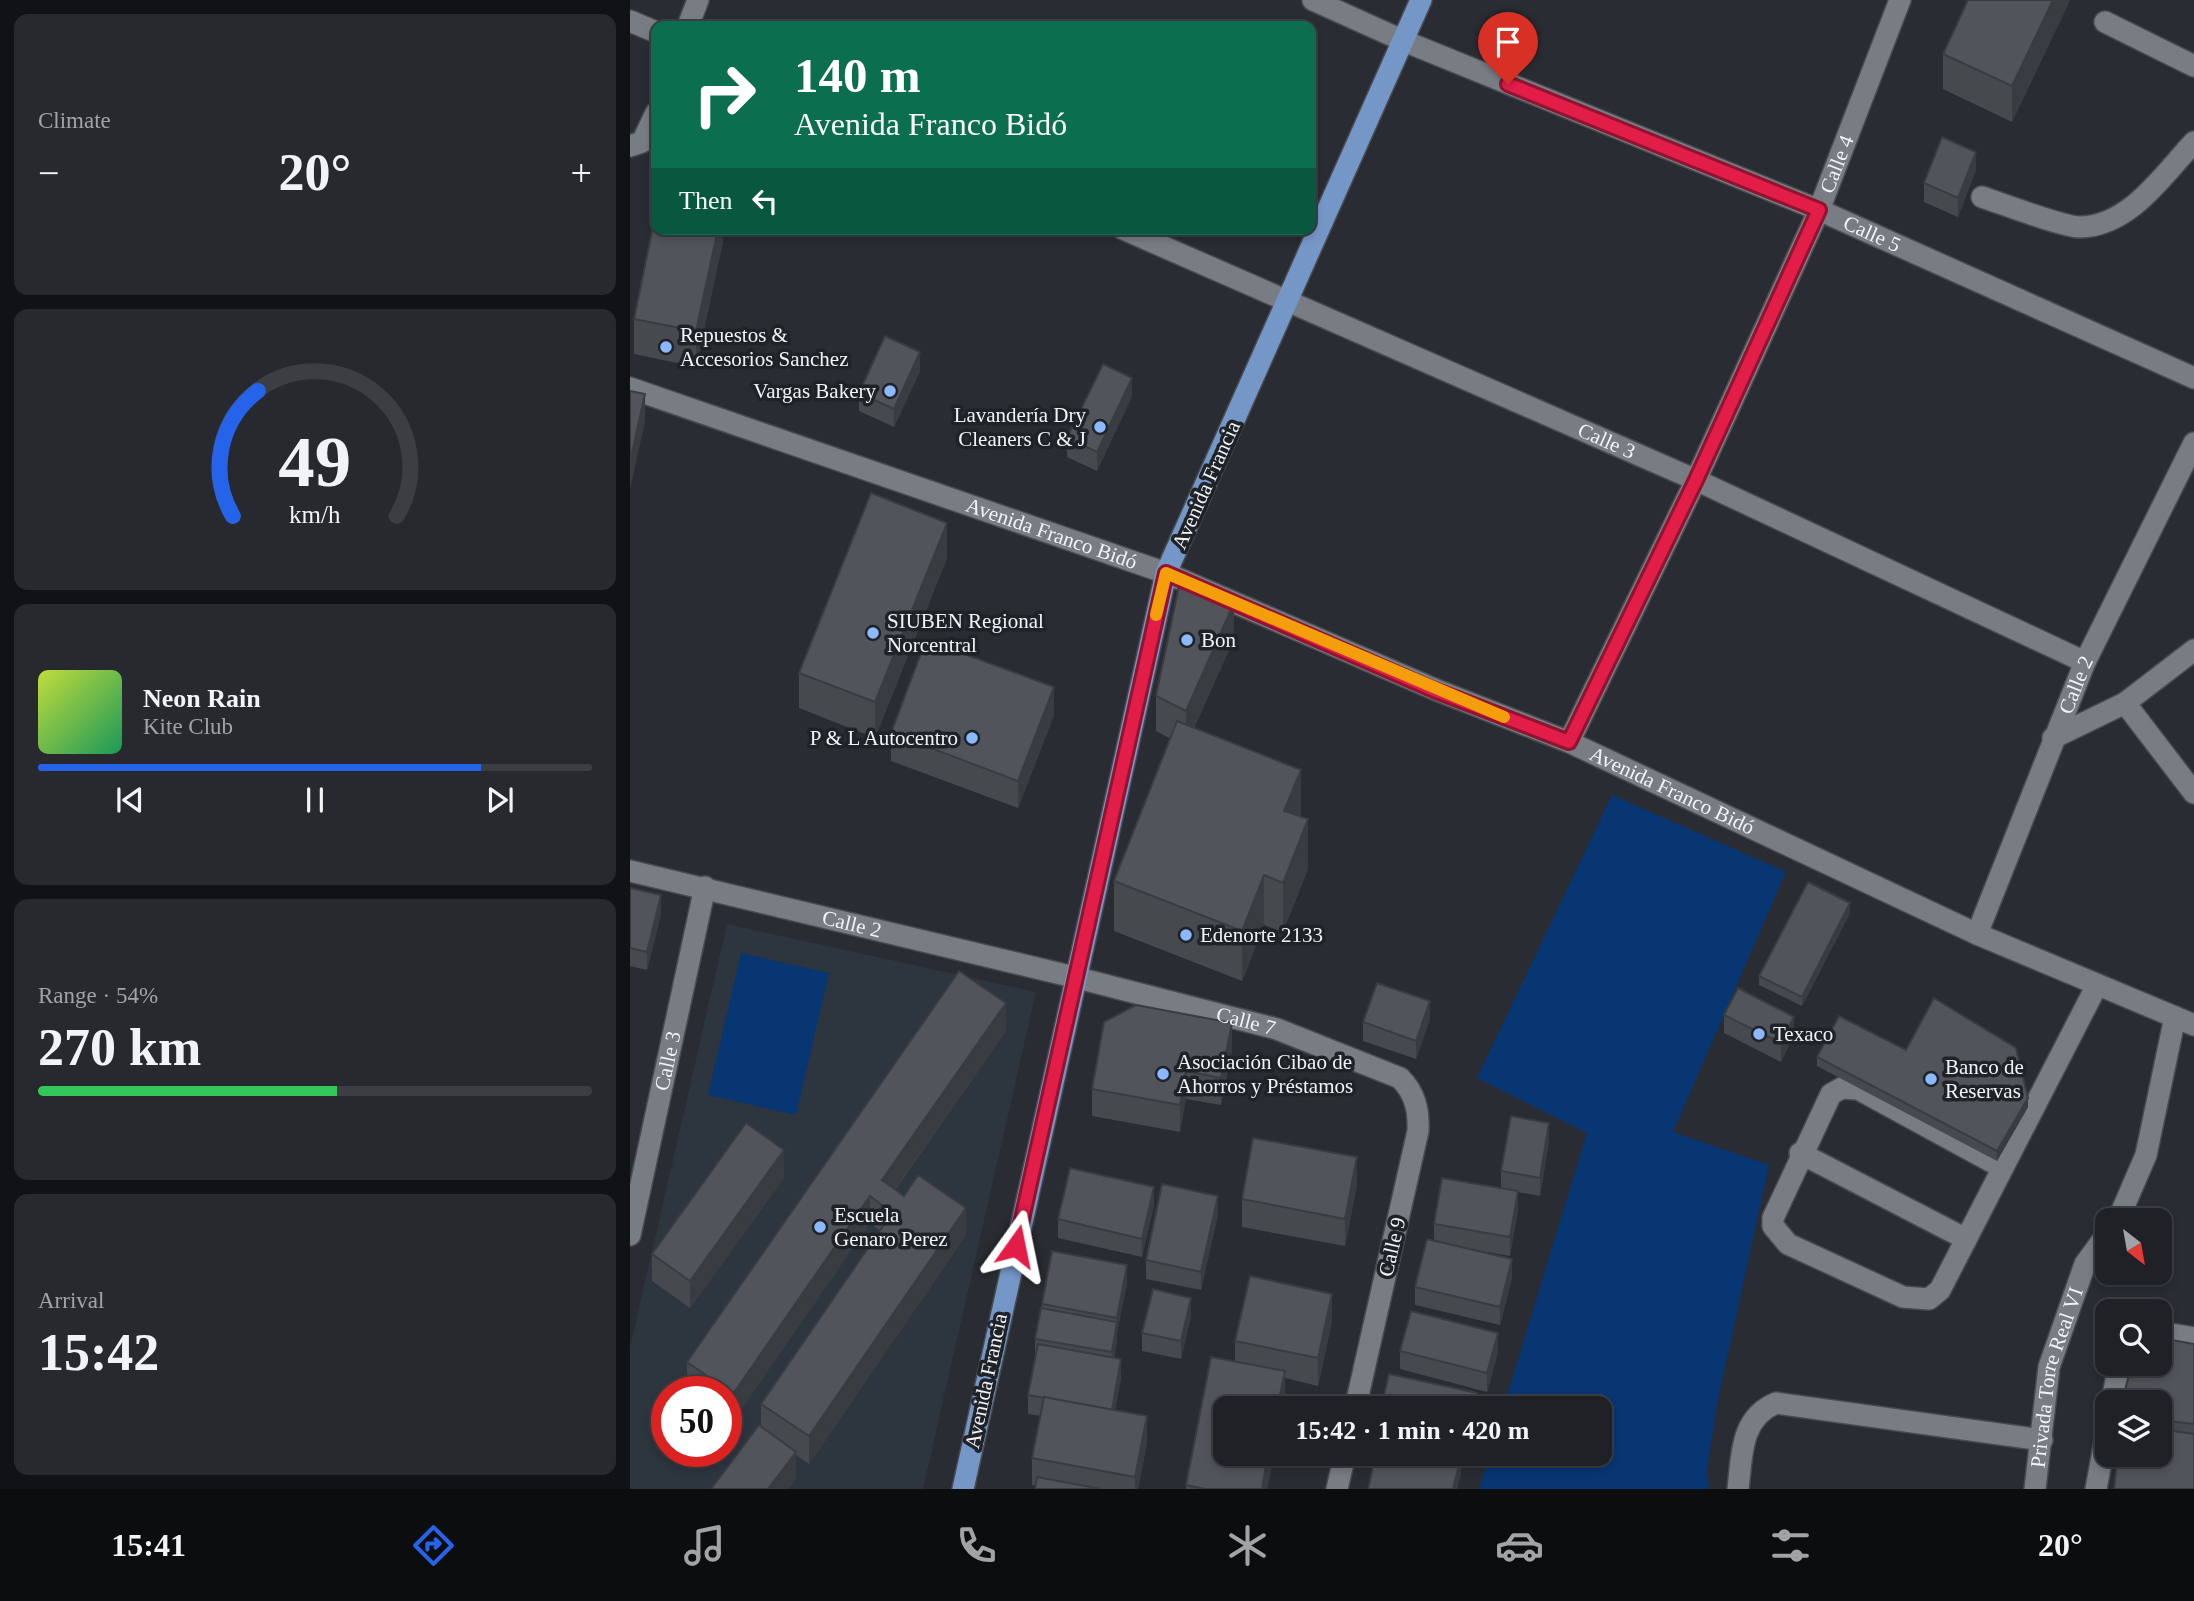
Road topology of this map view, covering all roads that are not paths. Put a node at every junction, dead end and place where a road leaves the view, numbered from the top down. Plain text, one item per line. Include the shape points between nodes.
1 (698, 0) edge
2 (1313, 0) edge
3 (1421, 0) edge
4 (1900, 0) edge
5 (630, 21) edge
6 (690, 21) edge
7 (2105, 22) dead end
8 (651, 30) edge
9 (1404, 41) junction
10 (2194, 66) edge
11 (651, 121) edge
12 (2194, 142) edge
13 (636, 144) edge
14 (1982, 197) dead end
15 (1819, 210) junction
16 (1137, 235) edge
17 (1290, 300) junction
18 (2194, 378) edge
19 (630, 388) edge
20 (2194, 443) edge
21 (1696, 480) junction
22 (1166, 573) junction
23 (2194, 650) edge
24 (2085, 662) junction
25 (2125, 703) junction
26 (2053, 738) junction
27 (1569, 742) junction
28 (2194, 793) edge
29 (630, 870) edge
30 (705, 887) junction
31 (1977, 934) junction
32 (1074, 977) junction
33 (2097, 985) junction
34 (2185, 1021) edge
35 (1409, 1087) joint
36 (1800, 1153) junction
37 (2003, 1168) junction
38 (636, 1177) edge
39 (2123, 1208) edge
40 (630, 1235) edge
41 (1966, 1239) junction
42 (2095, 1250) edge
43 (2172, 1334) edge
44 (2194, 1338) edge
45 (1358, 1396) edge
46 (2042, 1440) junction
47 (1342, 1466) edge
48 (2100, 1467) edge
49 (963, 1489) edge
50 (1337, 1489) edge
51 (1738, 1489) edge
52 (2035, 1489) edge
53 (2096, 1489) edge

1 - 6 street
2 - 9 street, Calle 5
3 - 9 main road, Avenida Francia
4 - 15 street, Calle 4
5 - 8 street
7 - 10 street
9 - 15 street, Calle 5
9 - 17 main road, Avenida Francia
11 - 13 street
12 - 14 street via 2124,215 2099,224 2078,227
15 - 18 street, Calle 5
15 - 21 street, Calle 4
16 - 17 street, Calle 3
17 - 21 street, Calle 3
17 - 22 main road, Avenida Francia
19 - 22 street, Avenida Franco Bidó
20 - 24 street, Calle 2
21 - 24 street, Calle 3
21 - 27 street, Calle 4
22 - 27 street, Avenida Franco Bidó via 1434,690
22 - 32 main road, Avenida Francia
23 - 25 street
24 - 26 street, Calle 2
25 - 26 street
25 - 28 street
26 - 31 street, Calle 2
27 - 31 street, Avenida Franco Bidó
29 - 30 street, Calle 2
30 - 32 street, Calle 2
30 - 38 street, Calle 3
31 - 33 street, Avenida Franco Bidó
32 - 35 street, Calle 7 via 1278,1029 1400,1078
32 - 49 main road, Avenida Francia
33 - 34 street, Avenida Franco Bidó
33 - 37 street
34 - 39 street via 2146,1155
35 - 45 street, Calle 9 via 1419,1111 1418,1131
36 - 37 street via 1830,1094 1849,1087
36 - 41 street
36 - 41 street via 1773,1218 1773,1226 1788,1244 1903,1297 1929,1299 1940,1290
37 - 41 street
38 - 40 street, Calle 3
42 - 46 street, Privada Torre Real VI via 2085,1264 2049,1367
43 - 44 street
46 - 51 street via 1776,1403 1762,1409 1745,1433
46 - 52 street, Privada Torre Real VI
47 - 50 street
48 - 53 street

